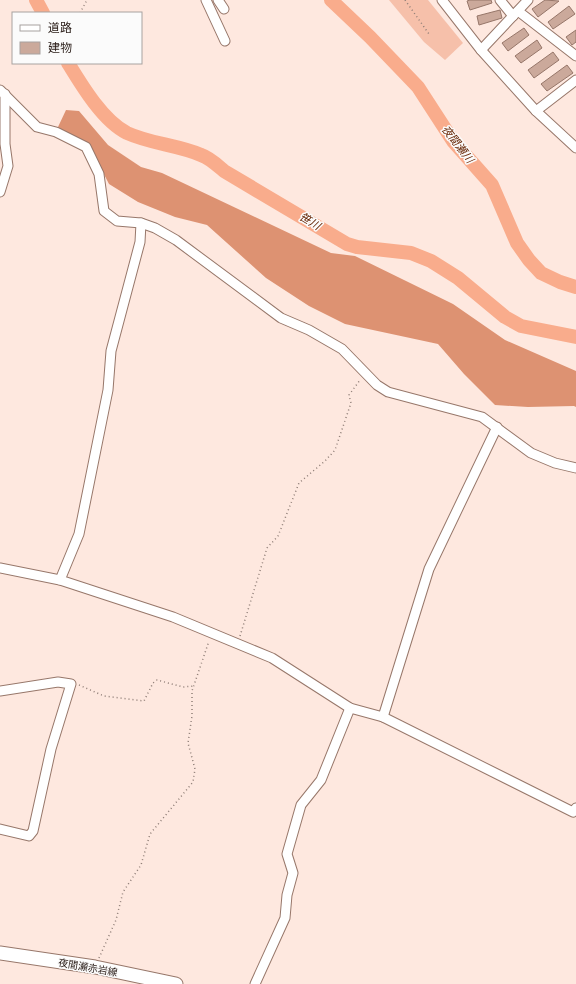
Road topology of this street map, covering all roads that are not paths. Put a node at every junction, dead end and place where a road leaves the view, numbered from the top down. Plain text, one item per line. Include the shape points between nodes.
1 (206, 0) edge
2 (218, 0) edge
3 (442, 0) edge
4 (500, 0) edge
5 (528, 0) edge
6 (224, 8) dead end
7 (515, 14) junction
8 (225, 41) dead end
9 (481, 50) junction
10 (576, 56) edge
11 (576, 80) edge
12 (2, 92) edge
13 (536, 111) junction
14 (576, 148) edge
15 (0, 192) edge
16 (142, 223) junction
17 (497, 427) junction
18 (576, 468) edge
19 (0, 568) edge
20 (60, 580) junction
21 (0, 690) edge
22 (350, 708) junction
23 (383, 717) junction
24 (576, 808) edge
25 (0, 829) edge
26 (0, 953) edge
27 (176, 984) edge
28 (255, 984) edge

1 - 8 street
2 - 6 street
3 - 9 street
4 - 7 street
5 - 7 street
7 - 9 street
7 - 10 street
9 - 13 street
11 - 13 street
12 - 15 street via 8,166
12 - 16 street via 37,128 56,132 86,147 99,174 104,211 117,221
13 - 14 street
16 - 17 street via 176,240 281,318 342,349 377,385 388,392 482,417
16 - 20 street via 140,242 111,351 108,390 79,534
17 - 18 street via 531,452 555,463
17 - 23 street via 429,569
19 - 20 street
20 - 22 street via 143,606 272,658
21 - 25 street via 58,682 71,684 51,750 33,831 29,836
22 - 23 street
22 - 28 street via 321,780 301,805 287,854 293,873 287,895 285,918
23 - 24 street via 572,812
26 - 27 main road, 夜間瀬赤岩線 via 95,967

